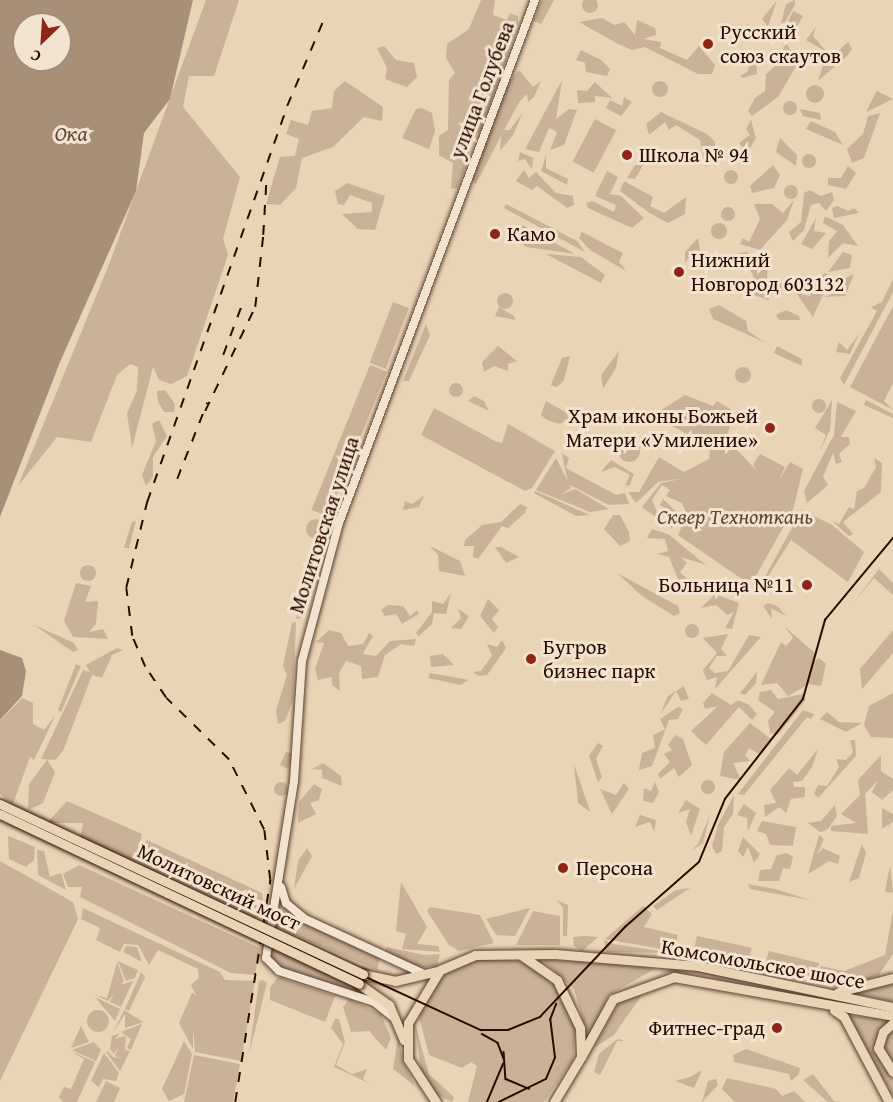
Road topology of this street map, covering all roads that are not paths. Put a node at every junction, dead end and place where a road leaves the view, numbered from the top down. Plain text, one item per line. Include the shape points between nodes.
1 (535, 0) edge
2 (463, 193) joint
3 (0, 804) edge
4 (0, 814) edge
5 (280, 882) junction
6 (286, 903) junction
7 (276, 906) junction
8 (519, 953) junction
9 (653, 962) junction
10 (440, 970) junction
11 (427, 974) junction
12 (893, 978) edge
13 (361, 979) junction
14 (649, 984) junction
15 (829, 993) junction
16 (829, 1007) junction
17 (893, 1007) edge
18 (893, 1016) edge
19 (397, 1021) junction
20 (893, 1023) edge
21 (405, 1041) junction
22 (581, 1057) junction
23 (893, 1072) edge
24 (432, 1100) edge
25 (554, 1102) edge
26 (889, 1102) edge

1 - 2 street, улица Голубева
2 - 5 street, Молитовская улица via 339,523 305,639
3 - 13 main road, Молитовский мост, bridge
4 - 13 main road, Молитовский мост, bridge
5 - 6 street
5 - 7 street, Молитовская улица
6 - 7 street
6 - 11 street via 304,919
7 - 19 street, Молитовская улица via 266,951 273,967 374,1002
8 - 9 main road, Комсомольское шоссе
8 - 10 main road, Комсомольское шоссе via 475,955
8 - 22 main road via 547,970 567,992 579,1021
9 - 14 main road via 657,975
9 - 15 main road, Комсомольское шоссе
10 - 11 main road, Молитовский мост
10 - 21 main road via 418,999
11 - 13 main road, Молитовский мост via 395,981
12 - 15 main road
13 - 19 main road via 380,996
14 - 16 main road, Комсомольское шоссе via 685,978
14 - 22 main road, Комсомольское шоссе via 613,999
15 - 17 main road, Комсомольское шоссе
16 - 18 main road, Комсомольское шоссе
16 - 26 main road via 844,1017
19 - 21 main road
20 - 23 main road via 883,1032 878,1048
21 - 24 main road via 412,1071
22 - 25 main road, Комсомольское шоссе

